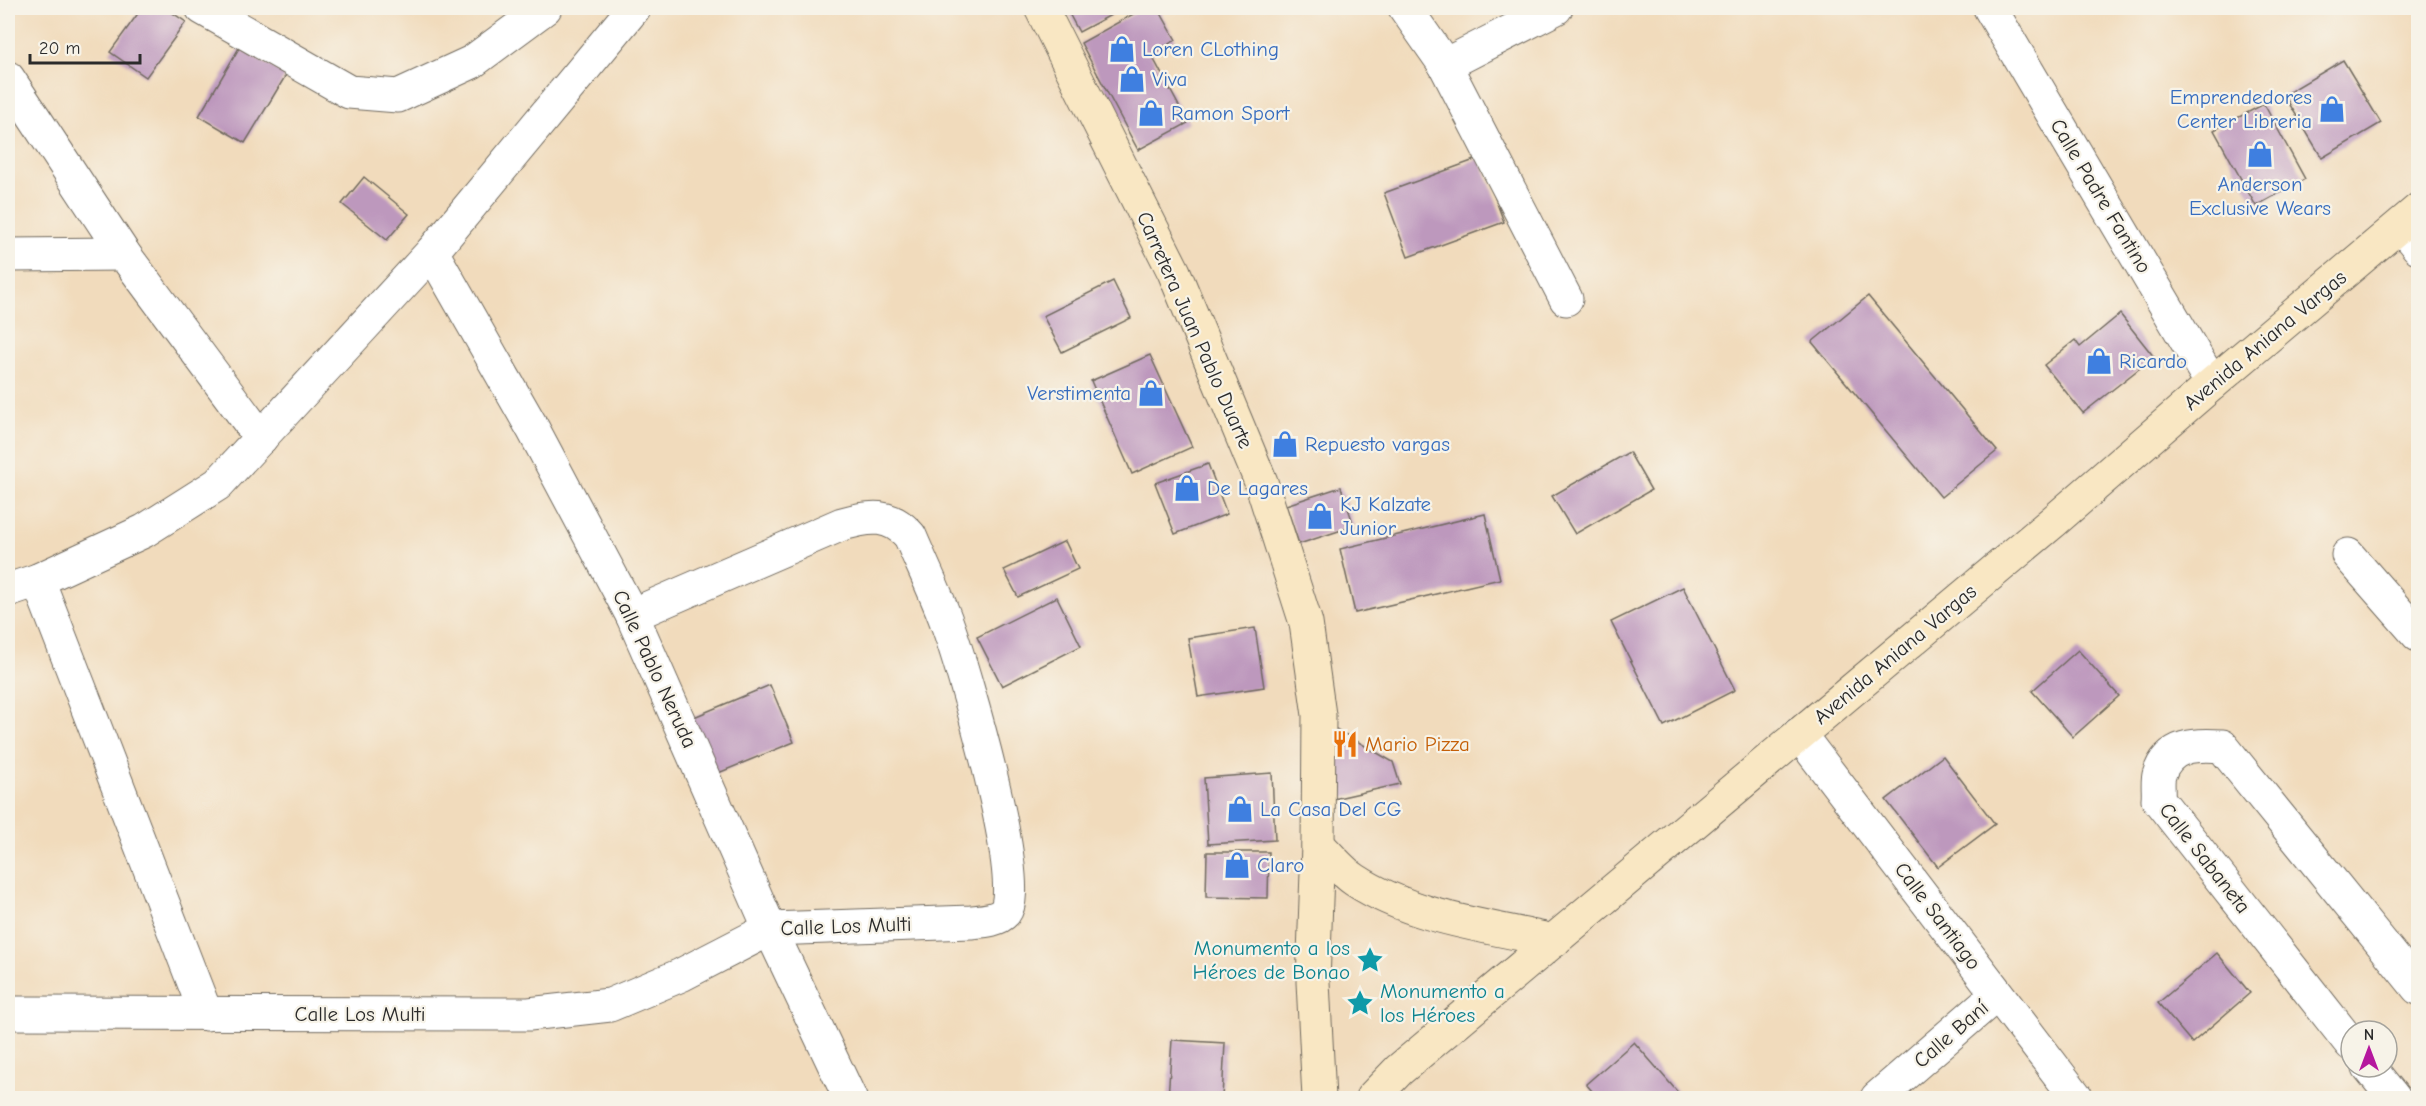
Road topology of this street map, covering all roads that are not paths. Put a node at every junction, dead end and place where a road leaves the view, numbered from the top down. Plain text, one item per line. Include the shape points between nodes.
1 (202, 8) edge
2 (545, 8) edge
3 (634, 8) edge
4 (1041, 8) edge
5 (1405, 8) edge
6 (1556, 8) edge
7 (1990, 8) edge
8 (1445, 65) junction
9 (8, 78) edge
10 (2412, 228) edge
11 (432, 252) junction
12 (124, 254) junction
13 (8, 255) edge
14 (1566, 299) dead end
15 (2212, 384) junction
16 (261, 438) junction
17 (2348, 555) dead end
18 (22, 585) edge
19 (632, 615) junction
20 (2418, 634) edge
21 (1799, 734) junction
22 (1318, 845) junction
23 (770, 929) junction
24 (1554, 941) junction
25 (2418, 988) edge
26 (1997, 994) junction
27 (8, 1013) edge
28 (206, 1014) junction
29 (2339, 1029) edge
30 (2379, 1079) edge
31 (850, 1098) edge
32 (1319, 1098) edge
33 (1372, 1098) edge
34 (1877, 1098) edge
35 (2077, 1098) edge
36 (2394, 1098) edge

1 - 2 street via 349,92 398,96 472,62
3 - 11 street
4 - 22 main road, Carretera Juan Pablo Duarte via 1173,272 1261,482 1306,623 1318,716
5 - 8 street
6 - 8 street
7 - 15 street, Calle Padre Fantino
8 - 14 street
9 - 12 street
10 - 15 main road, Avenida Aniana Vargas
11 - 16 street
11 - 19 street, Calle Pablo Neruda via 533,429
12 - 13 street
12 - 16 street
15 - 21 main road, Avenida Aniana Vargas
16 - 18 street via 218,484 144,531
17 - 20 street
18 - 28 street
19 - 23 street, Calle Pablo Neruda
19 - 23 street, Calle Los Multi via 842,524 881,518 900,524 910,536 949,629 989,769 1006,839 1010,902 1004,913 990,920
21 - 24 main road, Avenida Aniana Vargas
21 - 26 street, Calle Santiago
22 - 24 main road via 1353,879 1398,903
22 - 32 main road, Carretera Juan Pablo Duarte via 1313,982
23 - 28 street, Calle Los Multi via 681,975 610,1005 529,1014
23 - 31 street, Calle Pablo Neruda
24 - 33 main road, Avenida Aniana Vargas via 1399,1070
25 - 29 street, Calle Sabaneta via 2222,746 2195,744 2171,753 2159,774 2158,799
26 - 34 street, Calle Baní
26 - 35 street, Calle Santiago
27 - 28 street, Calle Los Multi
30 - 36 street

